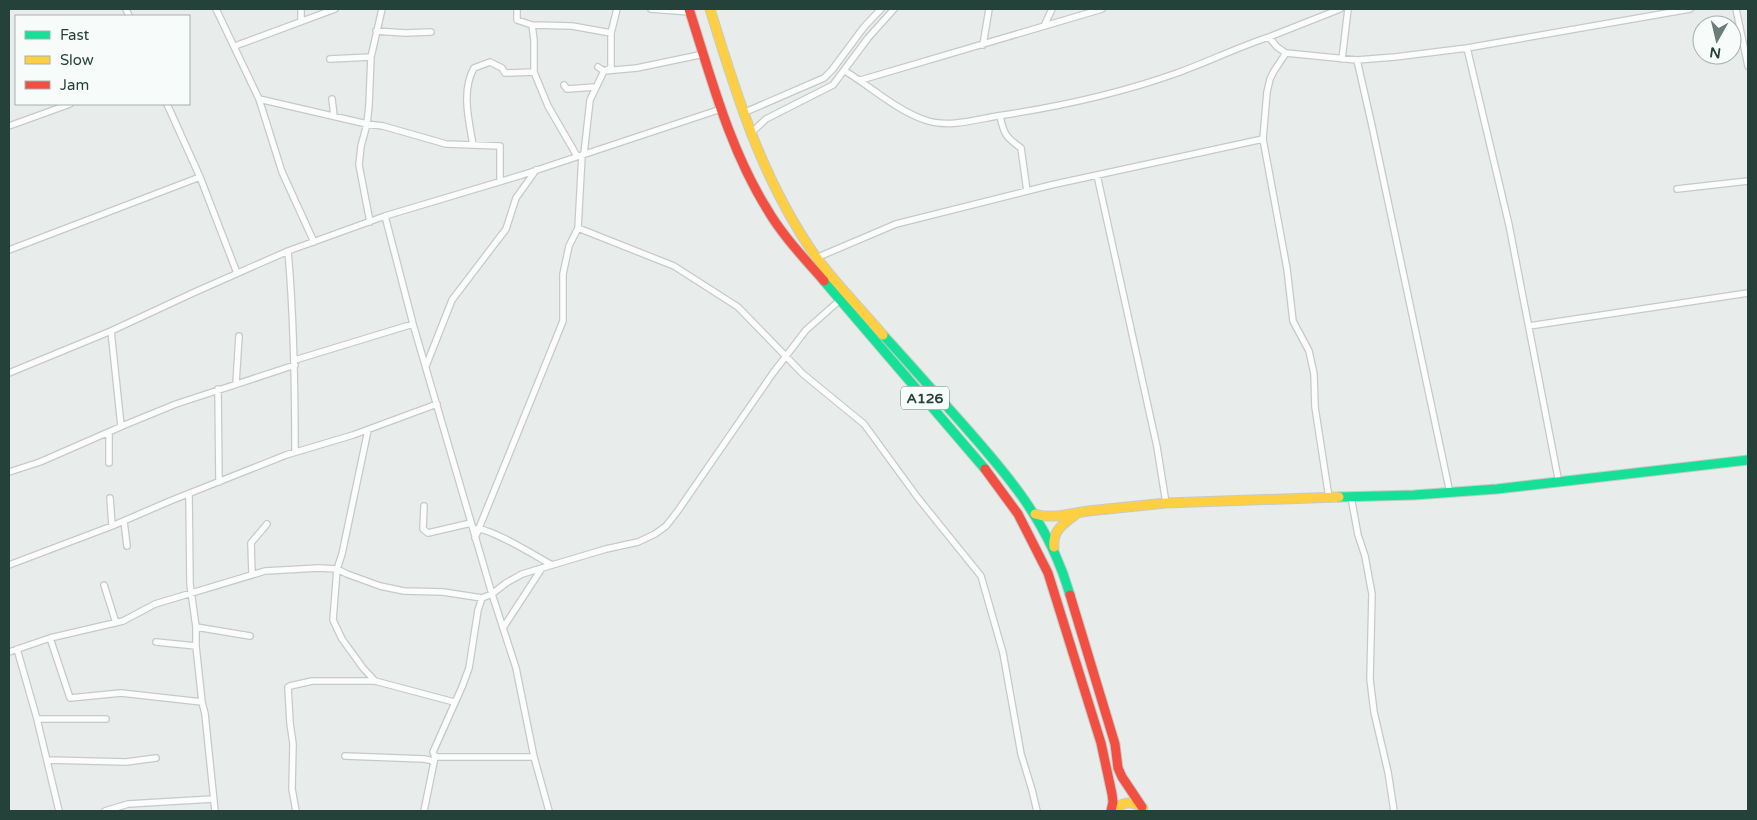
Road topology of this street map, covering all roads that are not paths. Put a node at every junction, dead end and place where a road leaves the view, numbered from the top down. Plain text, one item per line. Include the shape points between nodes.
1 (216, 9) edge
2 (300, 9) edge
3 (335, 9) edge
4 (382, 9) edge
5 (517, 9) edge
6 (617, 9) edge
7 (651, 9) edge
8 (710, 9) edge
9 (881, 9) edge
10 (894, 9) edge
11 (989, 9) edge
12 (1052, 9) edge
13 (1102, 9) edge
14 (1340, 9) edge
15 (1348, 9) edge
16 (1690, 9) edge
17 (1736, 9) edge
18 (690, 10) edge
19 (301, 21) junction
20 (1045, 24) junction
21 (532, 25) junction
22 (376, 30) junction
23 (431, 32) dead end
24 (611, 33) junction
25 (1269, 37) junction
26 (983, 45) junction
27 (235, 46) junction
28 (1467, 48) junction
29 (1286, 53) junction
30 (704, 54) junction
31 (371, 57) junction
32 (1342, 58) junction
33 (330, 59) dead end
34 (1357, 60) junction
35 (1748, 66) edge
36 (598, 67) dead end
37 (844, 70) junction
38 (604, 71) junction
39 (534, 72) junction
40 (861, 80) junction
41 (564, 86) dead end
42 (595, 87) junction
43 (260, 99) junction
44 (332, 99) dead end
45 (67, 105) edge
46 (167, 105) edge
47 (721, 109) junction
48 (743, 113) junction
49 (334, 116) junction
50 (1000, 116) junction
51 (367, 124) junction
52 (9, 126) edge
53 (750, 134) junction
54 (1263, 139) junction
55 (473, 145) junction
56 (581, 155) junction
57 (536, 170) junction
58 (1097, 175) junction
59 (200, 177) junction
60 (1748, 180) edge
61 (500, 181) junction
62 (1677, 189) dead end
63 (1027, 191) junction
64 (385, 216) junction
65 (370, 222) junction
66 (578, 228) junction
67 (314, 242) junction
68 (9, 250) edge
69 (288, 251) junction
70 (816, 258) junction
71 (237, 273) junction
72 (1748, 293) edge
73 (840, 300) junction
74 (413, 324) junction
75 (1529, 326) junction
76 (112, 331) junction
77 (239, 336) dead end
78 (786, 356) junction
79 (295, 362) junction
80 (426, 366) junction
81 (9, 373) edge
82 (236, 383) junction
83 (218, 389) junction
84 (437, 404) junction
85 (121, 426) junction
86 (368, 430) junction
87 (109, 433) junction
88 (295, 452) junction
89 (1748, 460) edge
90 (109, 462) dead end
91 (9, 472) edge
92 (219, 482) junction
93 (1559, 482) junction
94 (1450, 492) junction
95 (188, 494) junction
96 (1351, 497) junction
97 (110, 498) dead end
98 (1329, 498) junction
99 (1166, 503) junction
100 (424, 506) dead end
101 (1077, 513) junction
102 (1035, 514) junction
103 (124, 522) junction
104 (267, 524) dead end
105 (112, 526) junction
106 (474, 527) junction
107 (128, 546) dead end
108 (1055, 551) junction
109 (9, 565) edge
110 (552, 565) junction
111 (337, 568) junction
112 (542, 568) junction
113 (252, 574) junction
114 (104, 584) dead end
115 (192, 592) junction
116 (492, 594) junction
117 (482, 598) junction
118 (116, 623) junction
119 (196, 627) junction
120 (503, 628) junction
121 (250, 636) dead end
122 (50, 638) junction
123 (156, 642) dead end
124 (196, 646) junction
125 (17, 649) junction
126 (9, 652) edge
127 (375, 681) junction
128 (202, 702) junction
129 (454, 702) junction
130 (37, 718) junction
131 (106, 719) dead end
132 (345, 756) dead end
133 (534, 757) junction
134 (156, 758) dead end
135 (434, 759) junction
136 (47, 760) junction
137 (213, 799) junction
138 (148, 802) junction
139 (1144, 809) edge
140 (59, 811) edge
141 (105, 811) edge
142 (148, 811) edge
143 (215, 811) edge
144 (296, 811) edge
145 (424, 811) edge
146 (549, 811) edge
147 (1037, 811) edge
148 (1111, 811) edge
149 (1394, 811) edge

1 - 27 street
2 - 19 street
3 - 19 street
4 - 22 street
5 - 21 street via 517,20
6 - 24 street
7 - 18 street
8 - 48 main road, A126
9 - 48 street via 824,78
10 - 37 street
11 - 26 street
12 - 20 street
13 - 20 street
14 - 25 street
15 - 32 street
16 - 28 street
17 - 35 street
18 - 30 main road, A126
19 - 27 street
20 - 26 street
21 - 24 street via 572,26
21 - 39 street
22 - 23 street
22 - 31 street
24 - 38 street via 611,68
25 - 29 street
25 - 50 street via 1178,73 1111,94
26 - 40 street
27 - 43 street
28 - 34 street
28 - 75 street
29 - 32 street
29 - 54 street via 1270,80
30 - 38 street via 637,68
30 - 47 main road, A126
31 - 33 street
31 - 51 street
32 - 34 street
34 - 94 street
36 - 38 street
37 - 40 street
37 - 53 street via 833,85 766,119
38 - 42 street
39 - 55 street via 505,73 490,62 474,68 467,104
39 - 56 street via 548,106
40 - 50 street via 885,99 925,120 954,123
41 - 42 street via 567,89
42 - 56 street
43 - 49 street
43 - 67 street via 282,172
44 - 49 street
45 - 52 street
46 - 59 street
47 - 56 street
47 - 73 main road, A126 via 743,165 767,210
48 - 53 main road, A126
49 - 51 street
50 - 63 street via 1007,138 1022,148
51 - 55 street via 446,144
51 - 65 street via 359,165
53 - 70 main road, A126 via 784,205
54 - 58 street
54 - 98 street via 1293,321 1309,351 1314,374 1315,407
55 - 61 street via 500,146
56 - 57 street
56 - 66 street
57 - 61 street
57 - 80 street via 516,198 506,229 452,300
58 - 63 street
58 - 99 street via 1157,447
59 - 68 street
59 - 71 street
60 - 62 street
61 - 64 street
63 - 70 street via 896,224
64 - 65 street
64 - 74 street
65 - 67 street
66 - 78 street via 674,266 738,307
66 - 106 street via 569,246 563,274 563,321
67 - 69 street
69 - 71 street
69 - 79 street
70 - 102 main road, A126 via 997,463
71 - 76 street
72 - 75 street
73 - 78 street via 806,330
73 - 148 main road, A126 via 983,468 1018,514 1048,573 1059,606 1101,743 1112,794
74 - 79 street
74 - 80 street
75 - 93 street
76 - 81 street
76 - 85 street
77 - 82 street
78 - 110 street via 666,526 638,542
78 - 147 street via 864,424 918,498 982,576 1003,653 1021,754
79 - 82 street
79 - 88 street
80 - 84 street
82 - 83 street
83 - 85 street
83 - 92 street
84 - 86 street
84 - 106 street
85 - 87 street
86 - 88 street
86 - 111 street
87 - 90 street
87 - 91 street
88 - 92 street
89 - 93 main road
92 - 95 street
93 - 94 main road
94 - 96 main road
95 - 103 street
95 - 115 street
96 - 98 main road
96 - 149 street via 1372,594 1370,679
97 - 105 street
98 - 99 main road
99 - 101 main road
100 - 106 street via 423,529 428,533
101 - 102 main road via 1058,516
101 - 108 main road via 1057,531 1053,542
102 - 108 main road, A126
103 - 105 street
103 - 107 street
104 - 113 street via 251,543
105 - 109 street
106 - 110 street via 504,538
106 - 116 street
108 - 139 main road, A126 via 1112,735 1118,768
110 - 112 street
111 - 113 street
111 - 117 street via 380,586
111 - 127 street via 333,620 342,639
112 - 116 street via 522,574
112 - 120 street
113 - 115 street
114 - 118 street
115 - 118 street via 155,604
115 - 119 street
116 - 117 street
116 - 120 street
117 - 129 street via 469,668
118 - 122 street
119 - 121 street
119 - 124 street
120 - 133 street via 516,668
122 - 125 street
122 - 128 street via 70,698 122,693
123 - 124 street
124 - 128 street
125 - 126 street
125 - 130 street
127 - 129 street
127 - 144 street via 312,681 288,687 293,744 292,789
128 - 137 street via 206,714
129 - 135 street via 433,752
130 - 131 street
130 - 136 street
132 - 135 street
133 - 135 street
133 - 146 street
134 - 136 street via 126,762
135 - 145 street
136 - 140 street
137 - 138 street
137 - 143 street
138 - 141 street
138 - 142 street
139 - 148 main road, A126 via 1137,804 1125,803

